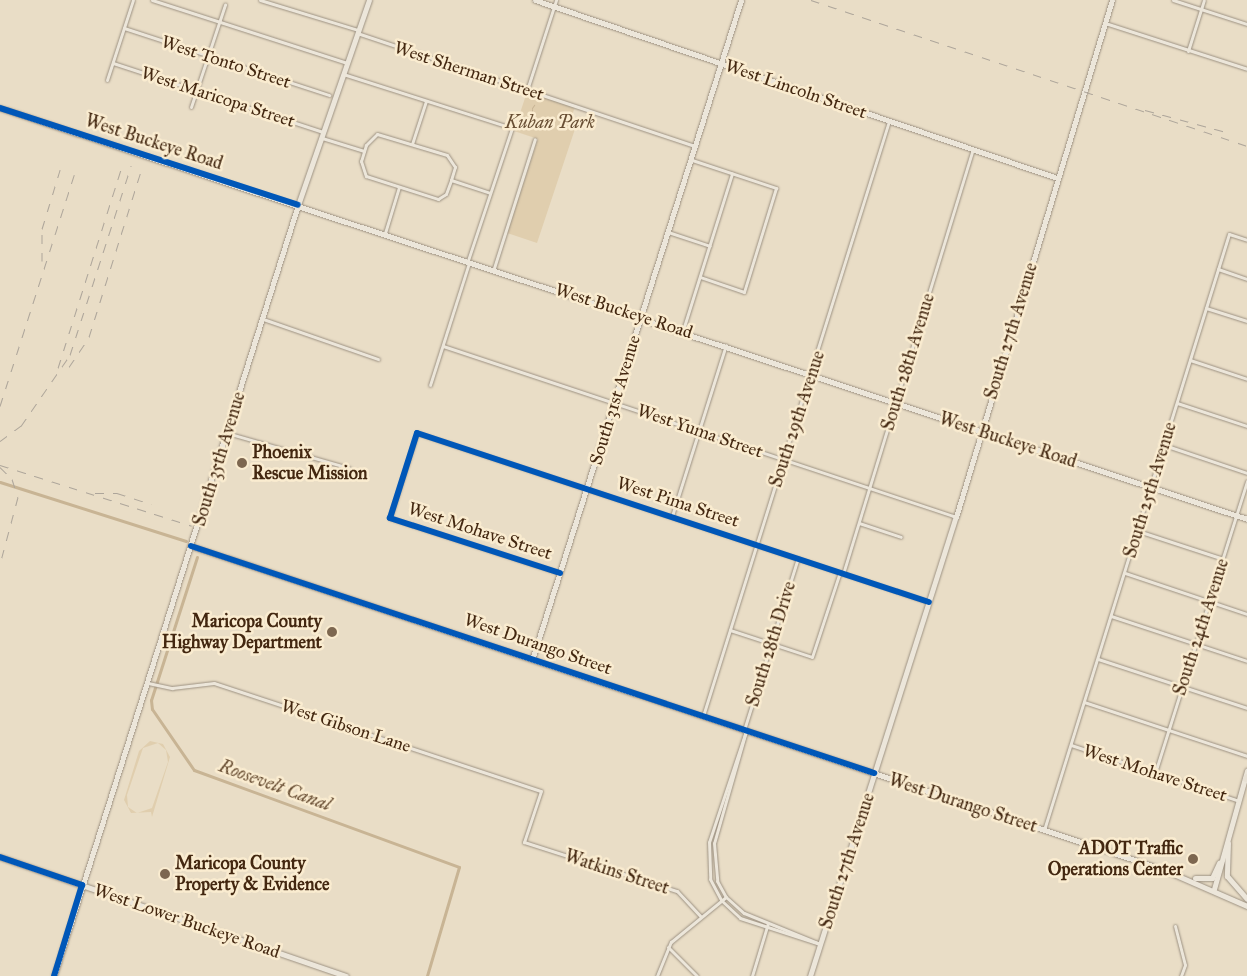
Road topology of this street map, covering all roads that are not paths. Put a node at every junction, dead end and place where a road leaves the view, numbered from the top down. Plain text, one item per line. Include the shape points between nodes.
1 (133, 0) edge
2 (152, 0) edge
3 (260, 0) edge
4 (369, 0) edge
5 (535, 0) edge
6 (556, 0) edge
7 (741, 0) edge
8 (1112, 0) edge
9 (1173, 0) edge
10 (1204, 0) edge
11 (225, 5) dead end
12 (554, 7) junction
13 (1201, 9) junction
14 (220, 22) junction
15 (1105, 23) junction
16 (1247, 24) edge
17 (124, 28) junction
18 (358, 32) junction
19 (1188, 50) junction
20 (208, 56) junction
21 (112, 63) junction
22 (347, 63) junction
23 (721, 64) junction
24 (1247, 69) edge
25 (343, 74) junction
26 (107, 80) dead end
27 (196, 90) junction
28 (527, 90) junction
29 (329, 95) dead end
30 (426, 101) junction
31 (191, 107) dead end
32 (0, 108) edge
33 (889, 122) junction
34 (322, 135) junction
35 (536, 139) dead end
36 (412, 144) junction
37 (695, 146) junction
38 (973, 150) junction
39 (364, 151) junction
40 (692, 160) junction
41 (732, 174) junction
42 (1057, 178) junction
43 (451, 180) junction
44 (399, 187) junction
45 (490, 193) junction
46 (298, 205) junction
47 (385, 232) junction
48 (668, 232) junction
49 (1247, 240) edge
50 (710, 246) junction
51 (469, 260) junction
52 (494, 268) junction
53 (1218, 269) junction
54 (700, 276) junction
55 (1247, 278) edge
56 (1206, 308) junction
57 (641, 316) junction
58 (263, 319) junction
59 (1247, 321) edge
60 (682, 330) junction
61 (726, 345) junction
62 (443, 346) junction
63 (378, 359) dead end
64 (1190, 360) junction
65 (812, 373) junction
66 (1247, 379) edge
67 (430, 385) dead end
68 (614, 401) junction
69 (896, 402) junction
70 (1176, 403) junction
71 (1247, 426) edge
72 (699, 430) junction
73 (982, 431) junction
74 (227, 433) junction
75 (1164, 445) junction
76 (784, 459) junction
77 (349, 468) dead end
78 (1247, 473) edge
79 (1247, 481) edge
80 (586, 487) junction
81 (1151, 487) junction
82 (870, 488) junction
83 (1237, 515) junction
84 (672, 516) junction
85 (956, 517) junction
86 (390, 518) joint
87 (1247, 519) edge
88 (859, 523) junction
89 (1138, 531) junction
90 (901, 537) dead end
91 (758, 545) junction
92 (191, 546) junction
93 (798, 558) junction
94 (1223, 558) junction
95 (560, 573) junction
96 (841, 573) junction
97 (1125, 573) junction
98 (929, 602) junction
99 (1210, 602) junction
100 (1247, 614) edge
101 (1111, 616) junction
102 (730, 630) junction
103 (770, 644) junction
104 (1196, 644) junction
105 (533, 657) junction
106 (1098, 659) junction
107 (1247, 661) edge
108 (153, 685) junction
109 (1182, 687) junction
110 (1084, 702) junction
111 (1247, 708) edge
112 (703, 716) junction
113 (745, 730) junction
114 (1169, 730) junction
115 (1071, 745) junction
116 (1247, 756) edge
117 (1247, 771) edge
118 (874, 773) junction
119 (1155, 773) junction
120 (1246, 778) edge
121 (1238, 801) junction
122 (1233, 818) junction
123 (1044, 830) junction
124 (524, 842) joint
125 (0, 857) edge
126 (1220, 860) junction
127 (1179, 875) junction
128 (82, 885) junction
129 (1214, 889) junction
130 (726, 897) junction
131 (1247, 899) edge
132 (721, 900) junction
133 (1247, 906) edge
134 (700, 916) junction
135 (768, 923) junction
136 (1175, 926) dead end
137 (766, 928) junction
138 (820, 944) junction
139 (668, 946) junction
140 (54, 976) edge
141 (346, 976) edge
142 (657, 976) edge
143 (697, 976) edge
144 (752, 976) edge
145 (810, 976) edge
146 (1181, 976) edge

1 - 17 street
2 - 14 street
3 - 18 street, West Sherman Street
4 - 18 main road, South 35th Avenue
5 - 12 main road, West Lincoln Street
6 - 12 street
7 - 23 main road, South 31st Avenue
8 - 15 main road, South 27th Avenue
9 - 13 street
10 - 13 street
11 - 14 street
12 - 23 main road, West Lincoln Street
12 - 28 street
13 - 16 street
13 - 19 street
14 - 20 street
14 - 22 street
15 - 19 street
15 - 42 main road, South 27th Avenue
17 - 20 street, West Tonto Street
17 - 21 street
18 - 22 main road, South 35th Avenue
18 - 28 street, West Sherman Street
19 - 24 street
20 - 27 street
20 - 29 street, West Tonto Street
21 - 26 street
21 - 27 street, West Maricopa Street
22 - 25 main road, South 35th Avenue
23 - 33 main road, West Lincoln Street
23 - 37 main road, South 31st Avenue
25 - 30 street
25 - 34 main road, South 35th Avenue
27 - 31 street
27 - 34 street, West Maricopa Street
28 - 37 street, West Sherman Street
30 - 36 street
30 - 45 street via 512,128
32 - 46 main road, West Buckeye Road
33 - 38 main road, West Lincoln Street
33 - 65 street, South 29th Avenue
34 - 39 street, West Maricopa Street
34 - 46 main road, South 35th Avenue
35 - 52 street
36 - 39 street via 376,134
36 - 43 street via 454,160
37 - 40 main road, South 31st Avenue
38 - 42 main road, West Lincoln Street
38 - 69 street, South 28th Avenue
39 - 44 street via 362,172
40 - 41 street
40 - 48 main road, South 31st Avenue
41 - 50 street
41 - 54 street via 776,188 744,292
42 - 73 main road, South 27th Avenue
43 - 44 street via 446,194 438,198
43 - 45 street
44 - 47 street
45 - 51 street
46 - 47 main road, West Buckeye Road
46 - 58 main road, South 35th Avenue
47 - 51 main road, West Buckeye Road
48 - 50 street
48 - 57 main road, South 31st Avenue
49 - 53 street, South 25th Avenue via 1229,234
50 - 54 street
51 - 52 main road, West Buckeye Road
51 - 62 street
52 - 57 main road, West Buckeye Road
53 - 55 street
53 - 56 street, South 25th Avenue
54 - 60 street
56 - 59 street
56 - 64 street, South 25th Avenue
57 - 60 main road, West Buckeye Road
57 - 68 main road, South 31st Avenue
58 - 63 street
58 - 74 main road, South 35th Avenue
60 - 61 main road, West Buckeye Road
61 - 65 main road, West Buckeye Road
61 - 72 street
62 - 67 street
62 - 68 street, West Yuma Street
64 - 66 street
64 - 70 street, South 25th Avenue
65 - 69 main road, West Buckeye Road
65 - 76 street, South 29th Avenue
68 - 72 street, West Yuma Street
68 - 80 main road, South 31st Avenue
69 - 73 main road, West Buckeye Road
69 - 82 street, South 28th Avenue
70 - 71 street
70 - 75 street, South 25th Avenue
72 - 76 street, West Yuma Street
72 - 84 street
73 - 81 main road, West Buckeye Road
73 - 85 main road, South 27th Avenue
74 - 77 street
74 - 92 main road, South 35th Avenue
75 - 78 street
75 - 81 street, South 25th Avenue
76 - 82 street, West Yuma Street
76 - 91 street, South 29th Avenue
79 - 83 street, South 24th Avenue
80 - 84 street, West Pima Street
80 - 86 street, West Pima Street via 417,433
80 - 95 main road, South 31st Avenue
81 - 83 main road, West Buckeye Road
81 - 89 street, South 25th Avenue
82 - 85 street, West Yuma Street
82 - 88 street, South 28th Avenue
83 - 87 main road, West Buckeye Road
83 - 94 street, South 24th Avenue
84 - 91 street, West Pima Street
85 - 98 main road, South 27th Avenue
86 - 95 street, West Mohave Street
88 - 90 street
88 - 96 street, South 28th Avenue
89 - 94 street
89 - 97 street, South 25th Avenue
91 - 93 street, West Pima Street
91 - 102 street, South 29th Avenue
92 - 105 main road, West Durango Street
92 - 108 main road, South 35th Avenue
93 - 96 street, West Pima Street
93 - 103 street, South 28th Drive
94 - 99 street, South 24th Avenue
95 - 105 main road, South 31st Avenue
96 - 98 street, West Pima Street
96 - 103 street, South 28th Avenue via 812,657
97 - 99 street
97 - 101 street, South 25th Avenue
98 - 118 main road, South 27th Avenue
99 - 100 street
99 - 104 street, South 24th Avenue
101 - 104 street
101 - 106 street, South 25th Avenue
102 - 103 street
102 - 112 street, South 29th Avenue
103 - 113 street, South 28th Drive
104 - 107 street
104 - 109 street, South 24th Avenue
105 - 112 main road, West Durango Street
106 - 109 street
106 - 110 street, South 25th Avenue
108 - 124 street, West Gibson Lane via 214,683 541,791
108 - 128 main road, South 35th Avenue
109 - 111 street
109 - 114 street, South 24th Avenue
110 - 114 street
110 - 115 street, South 25th Avenue
112 - 113 main road, West Durango Street
113 - 118 main road, West Durango Street
113 - 130 street via 713,853 715,874
113 - 132 street via 707,851 710,879
114 - 116 street
114 - 119 street, South 24th Avenue
115 - 119 street, West Mohave Street
115 - 123 street, South 25th Avenue
117 - 120 main road
118 - 123 main road, West Durango Street
118 - 138 main road, South 27th Avenue
119 - 121 street, West Mohave Street
120 - 121 main road
121 - 122 main road
122 - 126 main road
122 - 131 main road via 1225,868 1234,888
123 - 127 main road, West Durango Street
124 - 134 street, Watkins Street via 677,891
125 - 128 main road, West Lower Buckeye Road
126 - 127 main road via 1206,880
126 - 129 main road
127 - 129 main road, West Durango Street
128 - 140 main road, South 35th Avenue
128 - 141 main road, West Lower Buckeye Road
129 - 133 main road, West Durango Street
130 - 132 street
130 - 135 street via 744,914
132 - 134 street
132 - 137 street via 735,915
134 - 139 street
135 - 137 street
135 - 138 street
136 - 146 street via 1185,964
137 - 138 street
137 - 144 street
138 - 145 main road, South 27th Avenue
139 - 142 street
139 - 143 street

